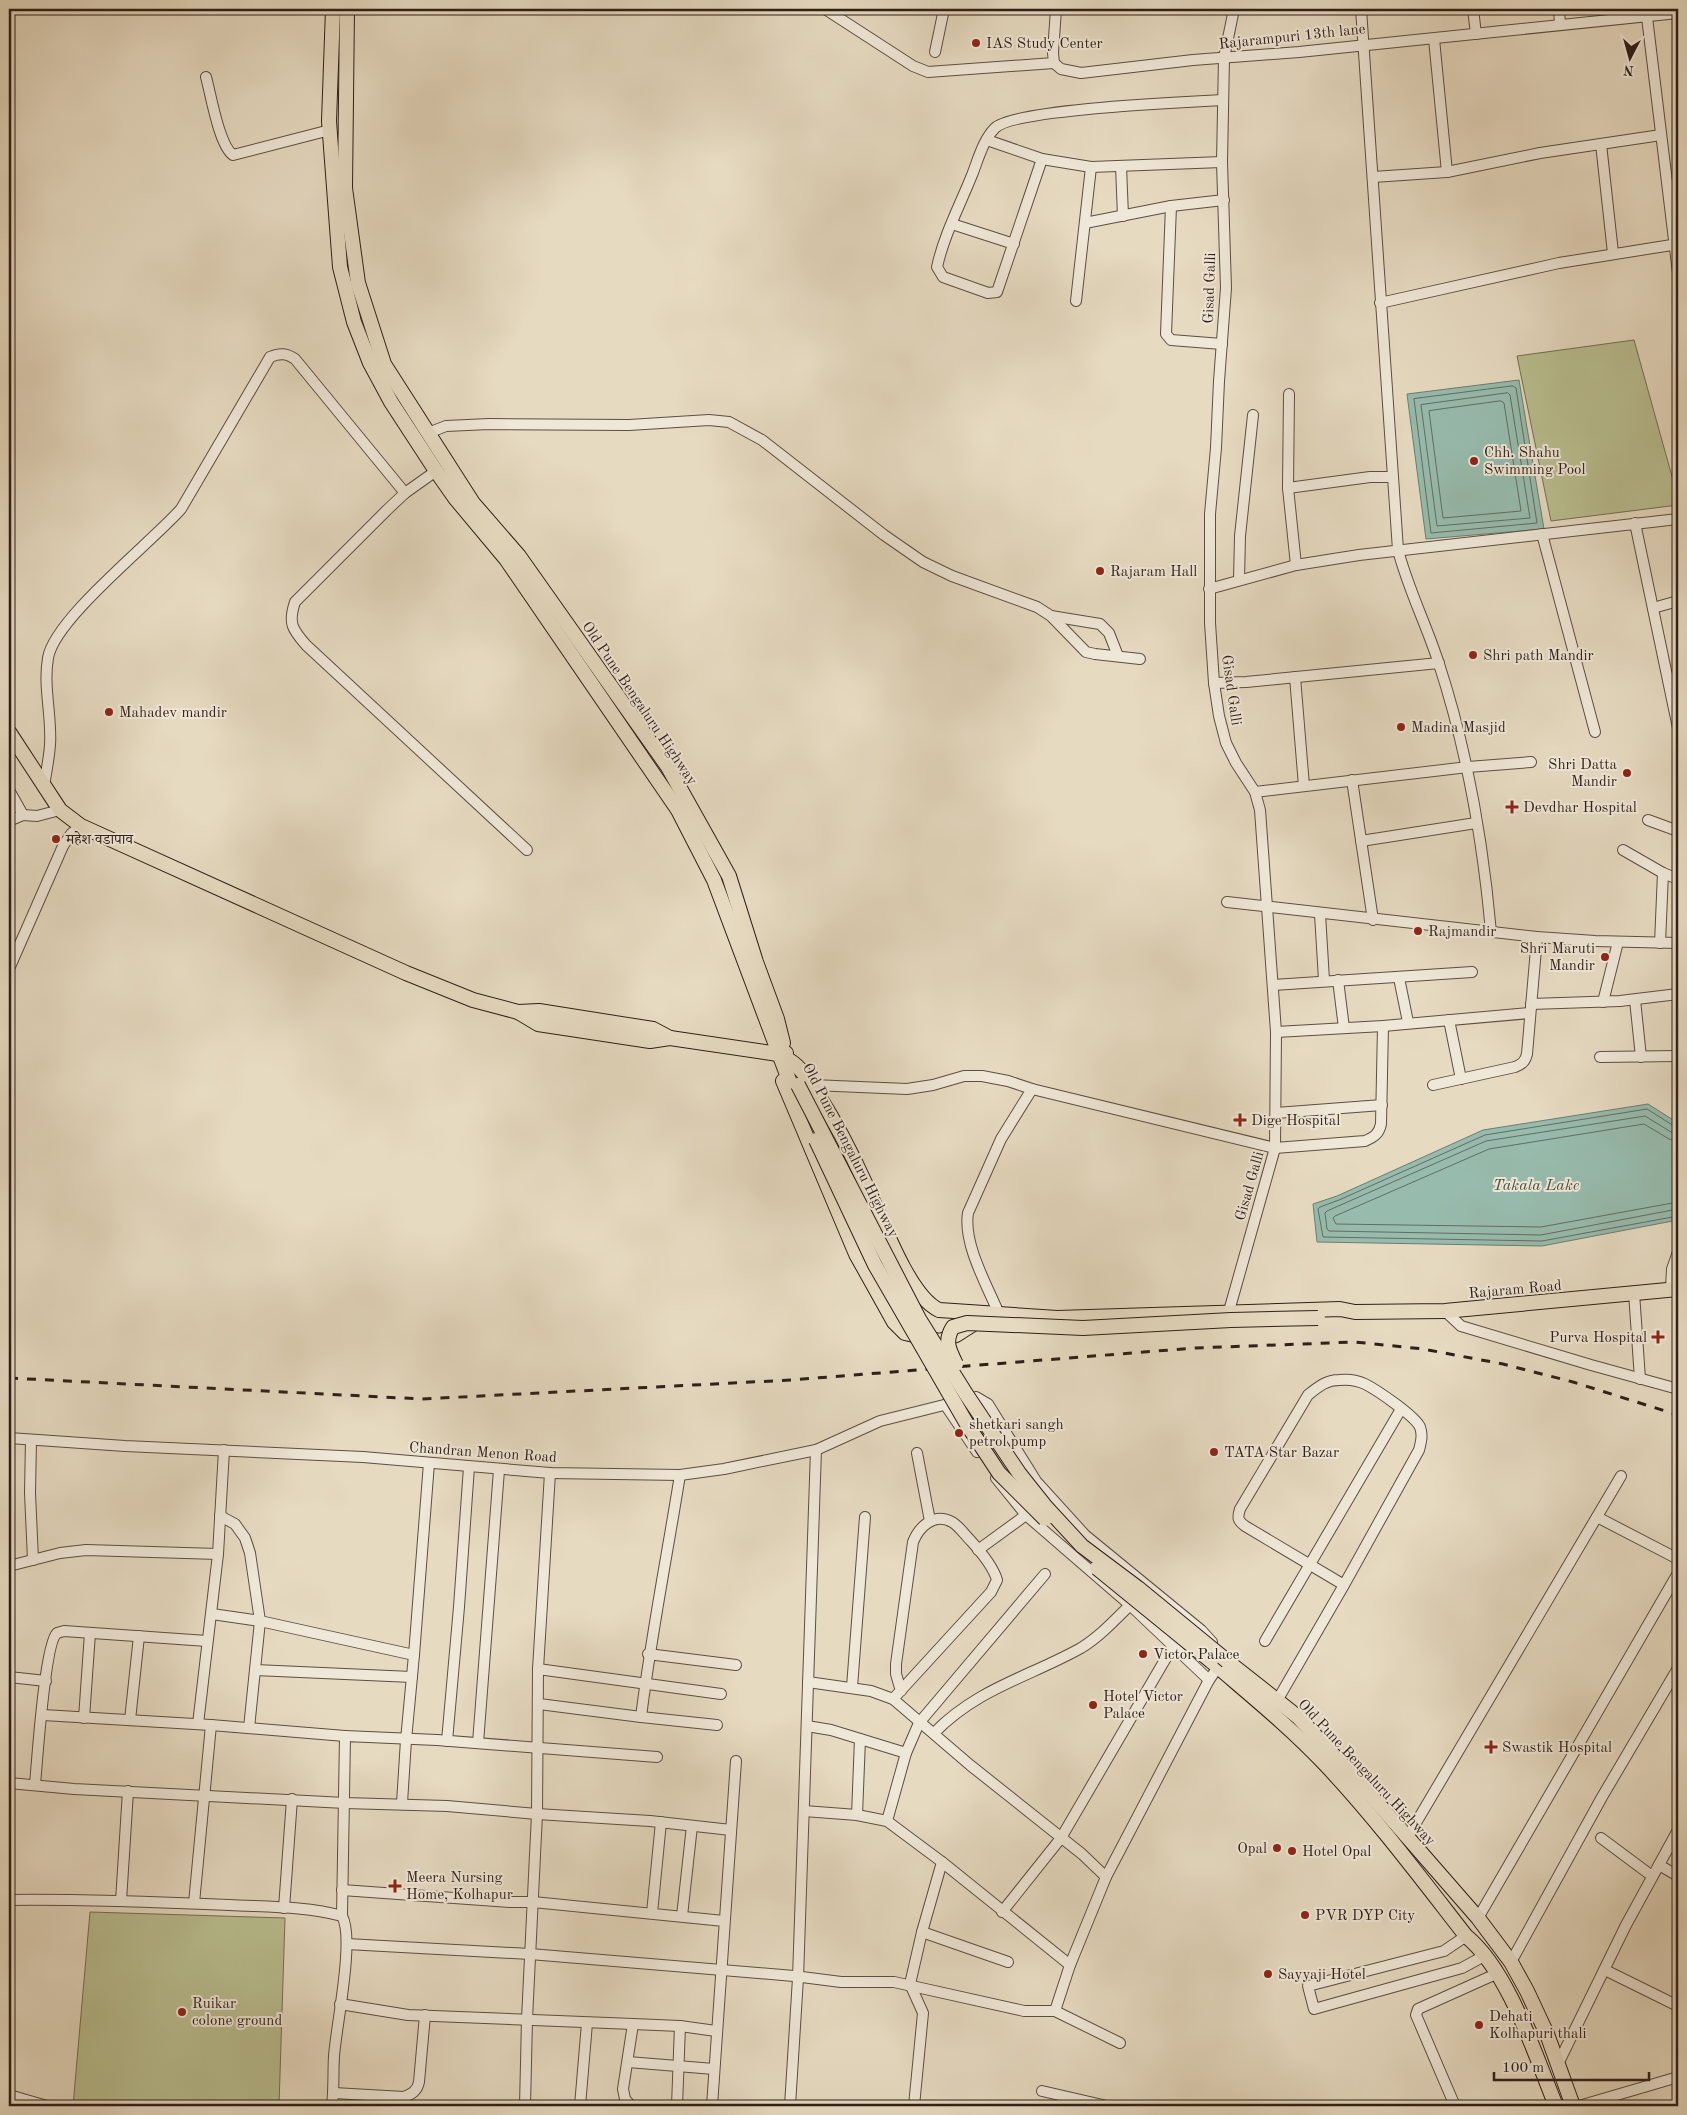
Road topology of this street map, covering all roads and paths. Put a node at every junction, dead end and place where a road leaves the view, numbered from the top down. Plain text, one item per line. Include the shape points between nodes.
1 (333, 9) edge
2 (347, 9) edge
3 (825, 9) edge
4 (944, 9) edge
5 (1056, 9) edge
6 (1234, 9) edge
7 (1362, 9) edge
8 (1474, 9) edge
9 (1558, 9) edge
10 (1646, 12) edge
11 (1678, 13) edge
12 (1560, 25) junction
13 (1476, 34) junction
14 (1434, 38) junction
15 (1364, 44) junction
16 (936, 52) dead end
17 (1224, 58) junction
18 (1054, 63) junction
19 (206, 77) dead end
20 (1223, 100) junction
21 (330, 130) junction
22 (1661, 135) junction
23 (986, 140) junction
24 (1601, 144) junction
25 (1042, 159) junction
26 (1222, 162) junction
27 (1121, 166) junction
28 (1091, 167) junction
29 (1447, 172) junction
30 (1373, 177) junction
31 (1224, 200) junction
32 (1172, 206) junction
33 (1123, 216) junction
34 (1085, 223) junction
35 (952, 224) junction
36 (1014, 244) junction
37 (1676, 244) edge
38 (1614, 253) junction
39 (1678, 272) edge
40 (1076, 300) dead end
41 (1380, 304) junction
42 (1222, 344) junction
43 (1289, 394) dead end
44 (1253, 415) dead end
45 (428, 433) junction
46 (436, 471) junction
47 (1392, 477) junction
48 (1288, 488) junction
49 (405, 493) junction
50 (1678, 519) edge
51 (1635, 523) junction
52 (1542, 534) junction
53 (1398, 550) junction
54 (1296, 565) junction
55 (1240, 580) junction
56 (1209, 589) junction
57 (1678, 601) edge
58 (1653, 608) junction
59 (1052, 616) junction
60 (1118, 656) junction
61 (1140, 658) dead end
62 (1439, 663) junction
63 (1296, 677) junction
64 (1214, 683) junction
65 (1678, 728) edge
66 (9, 732) edge
67 (1595, 732) dead end
68 (1531, 762) dead end
69 (1468, 767) junction
70 (1352, 780) junction
71 (1304, 786) junction
72 (9, 790) edge
73 (47, 792) junction
74 (1255, 792) junction
75 (60, 810) junction
76 (23, 815) junction
77 (1648, 820) dead end
78 (9, 821) edge
79 (1476, 824) junction
80 (81, 826) junction
81 (1678, 831) edge
82 (1361, 841) junction
83 (527, 850) dead end
84 (1623, 850) dead end
85 (1663, 873) junction
86 (1678, 879) edge
87 (1227, 902) dead end
88 (1267, 907) junction
89 (1320, 914) junction
90 (1373, 920) junction
91 (1491, 932) junction
92 (1537, 937) junction
93 (1618, 942) junction
94 (1660, 943) junction
95 (1678, 943) edge
96 (9, 969) edge
97 (1472, 972) dead end
98 (1399, 978) junction
99 (1324, 980) junction
100 (1338, 980) junction
101 (1273, 985) junction
102 (1678, 994) edge
103 (1635, 1000) junction
104 (1603, 1002) junction
105 (1531, 1008) junction
106 (1449, 1020) junction
107 (1408, 1022) junction
108 (1383, 1026) junction
109 (1344, 1028) junction
110 (1276, 1032) junction
111 (1678, 1056) edge
112 (783, 1057) junction
113 (1600, 1057) dead end
114 (1641, 1057) junction
115 (1461, 1079) junction
116 (1433, 1085) dead end
117 (800, 1086) junction
118 (1032, 1089) junction
119 (1382, 1105) junction
120 (1276, 1113) junction
121 (1275, 1148) junction
122 (1678, 1252) edge
123 (1675, 1289) edge
124 (1634, 1294) junction
125 (1229, 1311) junction
126 (1445, 1311) junction
127 (1355, 1312) junction
128 (993, 1314) junction
129 (1640, 1379) junction
130 (1678, 1389) edge
131 (966, 1394) junction
132 (946, 1406) junction
133 (1401, 1409) junction
134 (9, 1438) edge
135 (31, 1440) junction
136 (224, 1450) junction
137 (816, 1450) junction
138 (917, 1453) dead end
139 (429, 1463) junction
140 (469, 1467) junction
141 (499, 1470) junction
142 (550, 1473) junction
143 (680, 1475) junction
144 (1621, 1476) dead end
145 (1026, 1515) junction
146 (220, 1516) junction
147 (865, 1517) dead end
148 (1597, 1517) junction
149 (930, 1521) junction
150 (978, 1550) junction
151 (218, 1554) junction
152 (1678, 1559) edge
153 (33, 1560) junction
154 (1311, 1565) junction
155 (9, 1566) edge
156 (1678, 1573) edge
157 (1045, 1574) dead end
158 (1344, 1585) junction
159 (1130, 1605) junction
160 (212, 1614) junction
161 (260, 1621) junction
162 (90, 1633) junction
163 (139, 1636) junction
164 (207, 1641) junction
165 (1265, 1641) dead end
166 (1172, 1646) junction
167 (648, 1654) junction
168 (414, 1655) junction
169 (1219, 1663) junction
170 (736, 1665) dead end
171 (1678, 1668) edge
172 (538, 1669) junction
173 (254, 1670) junction
174 (9, 1677) edge
175 (412, 1677) junction
176 (1209, 1680) junction
177 (46, 1681) junction
178 (808, 1682) junction
179 (645, 1683) junction
180 (852, 1687) junction
181 (901, 1691) junction
182 (721, 1694) dead end
183 (893, 1699) junction
184 (539, 1704) junction
185 (1274, 1706) junction
186 (43, 1715) junction
187 (641, 1717) junction
188 (84, 1718) junction
189 (130, 1720) junction
190 (919, 1723) junction
191 (198, 1724) junction
192 (211, 1725) junction
193 (717, 1725) dead end
194 (807, 1726) junction
195 (249, 1728) junction
196 (934, 1733) junction
197 (345, 1736) junction
198 (860, 1739) junction
199 (406, 1740) junction
200 (447, 1741) junction
201 (478, 1743) junction
202 (539, 1748) junction
203 (906, 1753) junction
204 (657, 1757) dead end
205 (736, 1761) dead end
206 (9, 1783) edge
207 (35, 1785) junction
208 (128, 1791) junction
209 (203, 1795) junction
210 (292, 1800) junction
211 (345, 1803) junction
212 (402, 1803) junction
213 (804, 1811) junction
214 (537, 1814) junction
215 (857, 1815) junction
216 (887, 1821) junction
217 (661, 1822) junction
218 (692, 1826) junction
219 (731, 1830) junction
220 (1678, 1830) edge
221 (1062, 1838) junction
222 (1408, 1838) junction
223 (1601, 1838) dead end
224 (942, 1862) junction
225 (1658, 1864) junction
226 (1652, 1876) junction
227 (1678, 1876) edge
228 (1106, 1877) junction
229 (342, 1890) junction
230 (9, 1900) edge
231 (122, 1901) junction
232 (533, 1902) junction
233 (194, 1903) junction
234 (284, 1908) junction
235 (1002, 1912) junction
236 (652, 1913) junction
237 (342, 1916) junction
238 (682, 1916) junction
239 (1478, 1918) junction
240 (724, 1921) junction
241 (922, 1932) junction
242 (1466, 1936) junction
243 (346, 1944) junction
244 (530, 1954) junction
245 (1484, 1956) junction
246 (1008, 1962) dead end
247 (1511, 1962) junction
248 (1070, 1965) junction
249 (721, 1970) junction
250 (1605, 1970) junction
251 (1496, 1974) junction
252 (798, 1978) junction
253 (910, 1984) junction
254 (340, 2004) junction
255 (1678, 2006) edge
256 (1055, 2011) junction
257 (425, 2016) junction
258 (527, 2019) junction
259 (588, 2023) junction
260 (633, 2024) junction
261 (680, 2026) junction
262 (716, 2032) junction
263 (1120, 2043) dead end
264 (628, 2062) junction
265 (1558, 2064) junction
266 (680, 2066) junction
267 (714, 2069) junction
268 (1678, 2077) edge
269 (1042, 2091) dead end
270 (334, 2093) junction
271 (9, 2095) edge
272 (47, 2106) edge
273 (332, 2106) edge
274 (526, 2106) edge
275 (580, 2106) edge
276 (631, 2106) edge
277 (677, 2106) edge
278 (712, 2106) edge
279 (790, 2106) edge
280 (914, 2106) edge
281 (1107, 2106) edge
282 (1454, 2106) edge
283 (1556, 2106) edge
284 (1574, 2106) edge
285 (1579, 2106) edge

1 - 21 main road, Old Pune Bengaluru Highway
2 - 45 main road, Old Pune Bengaluru Highway via 346,188 358,283 384,364
3 - 18 street via 913,66 928,72
4 - 16 street
5 - 18 street
6 - 17 street, Gisad Galli
7 - 15 street
8 - 13 street
9 - 12 street
10 - 11 street, Rajarampuri 13th lane
10 - 12 street, Rajarampuri 13th lane
10 - 22 street
12 - 13 street, Rajarampuri 13th lane
13 - 14 street, Rajarampuri 13th lane
14 - 15 street, Rajarampuri 13th lane
14 - 29 street
15 - 17 street, Rajarampuri 13th lane
15 - 30 street
17 - 18 street, Rajarampuri 13th lane via 1081,73 1061,69
17 - 20 street, Gisad Galli
19 - 21 street via 223,140 227,151 233,155
20 - 23 street via 1134,105 1035,116 1007,121 996,127
20 - 26 street, Gisad Galli
21 - 46 main road, Old Pune Bengaluru Highway via 340,267 354,322 370,364
22 - 24 street
22 - 37 street
23 - 25 street
23 - 35 street
24 - 29 street
24 - 38 street
25 - 28 street
25 - 36 street
26 - 27 street
26 - 31 street, Gisad Galli
27 - 28 street
27 - 33 street
28 - 34 street
29 - 30 street
30 - 41 street
31 - 32 street
31 - 42 street, Gisad Galli via 1226,288
32 - 33 street
32 - 42 street via 1166,334 1171,340
33 - 34 street
34 - 40 street
35 - 36 street
35 - 36 street via 938,272 943,277 988,293 997,292 1000,288
37 - 38 street
37 - 39 street
38 - 41 street
41 - 47 street
42 - 56 street, Gisad Galli via 1210,514
43 - 48 street
44 - 55 street via 1240,536
45 - 59 street via 446,426 489,424 730,422 762,440 924,562
45 - 112 main road, Old Pune Bengaluru Highway via 473,502 519,556 668,768 729,876 777,1019
46 - 49 street
46 - 112 main road, Old Pune Bengaluru Highway via 506,559 678,810 714,880
47 - 48 street
47 - 53 street
48 - 54 street
49 - 73 street via 295,359 288,354 270,357 181,509 113,574 52,644 46,678 50,744
49 - 83 street via 295,602 291,624 306,645
50 - 51 street
51 - 52 street
51 - 58 street
52 - 53 street
52 - 67 street
53 - 54 street
53 - 62 street via 1404,574
54 - 55 street
55 - 56 street
56 - 64 street, Gisad Galli
57 - 58 street
58 - 65 street
59 - 60 street via 1086,652
59 - 60 street via 1100,624 1109,633
60 - 61 street
62 - 63 street
62 - 69 street
63 - 64 street
63 - 71 street
64 - 74 street, Gisad Galli via 1226,743
66 - 73 main road
68 - 69 street
69 - 70 street
69 - 79 street
70 - 71 street
70 - 82 street
71 - 74 street
72 - 76 street
73 - 75 main road
74 - 88 street, Gisad Galli via 1262,829
75 - 76 street via 37,816
75 - 80 main road
76 - 78 street
77 - 81 street
79 - 82 street
79 - 91 street via 1488,890
80 - 96 street via 63,846
80 - 112 main road via 406,973 473,1000 518,1012 539,1011 653,1029 670,1038
82 - 90 street
84 - 85 street
85 - 86 street
85 - 94 street
87 - 88 street
88 - 89 street
88 - 101 street, Gisad Galli
89 - 90 street
89 - 99 street
90 - 91 street
91 - 92 street
92 - 93 street
92 - 105 street
93 - 94 street
93 - 104 street
94 - 95 street
97 - 98 street
98 - 100 street
98 - 107 street
99 - 100 street
99 - 101 street
100 - 109 street
101 - 110 street, Gisad Galli
102 - 103 street
103 - 104 street
103 - 114 street
104 - 105 street
105 - 106 street
105 - 115 street via 1527,1054 1522,1065
106 - 107 street
106 - 115 street
107 - 108 street
108 - 109 street
108 - 119 street
109 - 110 street
110 - 120 street, Gisad Galli
111 - 114 street
112 - 117 main road, Old Pune Bengaluru Highway
112 - 128 main road via 780,1076 856,1254 894,1322 905,1333 940,1341 956,1336
113 - 114 street
115 - 116 street
117 - 118 street via 907,1089 964,1076 982,1076
117 - 128 main road via 836,1122 893,1247 922,1297 939,1310
117 - 131 main road, Old Pune Bengaluru Highway, bridge via 919,1320
117 - 169 main road, Old Pune Bengaluru Highway, bridge via 872,1259 892,1298 968,1426 1000,1473 1074,1550
118 - 121 street
118 - 128 street via 1002,1139 966,1225
119 - 120 street
119 - 121 street via 1380,1131 1365,1141
120 - 121 street, Gisad Galli
121 - 125 street, Gisad Galli
122 - 123 street via 1672,1269
123 - 124 main road, Rajaram Road
124 - 126 main road, Rajaram Road
124 - 129 street
125 - 127 main road via 1340,1309
125 - 128 main road via 1057,1318
126 - 127 main road, Rajaram Road
126 - 129 street via 1461,1326
127 - 131 main road, bridge via 1340,1317 1083,1328 967,1322 953,1327 947,1343 964,1380
129 - 130 street
131 - 169 main road, Old Pune Bengaluru Highway, bridge via 1018,1473 1082,1546 1138,1588
132 - 137 street, Chandran Menon Road via 880,1421
132 - 145 street via 991,1472
132 - 169 street, Chandran Menon Road via 976,1397 984,1400 1036,1481 1085,1535 1201,1630 1223,1652
133 - 154 street
133 - 154 street via 1366,1384 1352,1380 1323,1383 1308,1395 1240,1509 1239,1521
133 - 158 street via 1419,1426 1422,1437 1419,1450
134 - 135 street, Chandran Menon Road
135 - 136 street, Chandran Menon Road
135 - 153 street
136 - 139 street, Chandran Menon Road
136 - 146 street
137 - 143 street, Chandran Menon Road
137 - 178 street
138 - 149 street
139 - 140 street, Chandran Menon Road
139 - 168 street
140 - 141 street, Chandran Menon Road
140 - 200 street
141 - 142 street, Chandran Menon Road
141 - 201 street
142 - 143 street, Chandran Menon Road
142 - 172 street
143 - 167 street
144 - 148 street
145 - 150 street
145 - 159 street
146 - 151 street
146 - 161 street via 235,1524 245,1538
147 - 180 street
148 - 152 street
148 - 222 street
149 - 150 street via 944,1519 954,1522
149 - 181 street via 922,1525 913,1542 896,1664
150 - 181 street via 995,1574 995,1586
151 - 153 street via 86,1550
151 - 160 street
153 - 155 street
154 - 158 street
154 - 165 street
156 - 239 street
157 - 190 street
158 - 185 street
159 - 166 street
159 - 196 street via 1082,1647 990,1690
160 - 161 street
160 - 164 street
161 - 168 street
161 - 173 street
162 - 163 street
162 - 177 street via 64,1631 54,1636
162 - 188 street
163 - 164 street
163 - 189 street
164 - 191 street
166 - 176 street
166 - 221 street
167 - 170 street
167 - 179 street
168 - 175 street
169 - 176 street
169 - 185 main road, Old Pune Bengaluru Highway
171 - 247 street
172 - 179 street
172 - 184 street
173 - 175 street
173 - 195 street
174 - 177 street
175 - 199 street
176 - 228 street
177 - 186 street
178 - 180 street
178 - 194 street
179 - 182 street
179 - 187 street
180 - 183 street
181 - 183 street
183 - 190 street
184 - 187 street
184 - 202 street
185 - 222 main road, Old Pune Bengaluru Highway via 1305,1724
185 - 242 main road, Old Pune Bengaluru Highway via 1358,1802
186 - 188 street
186 - 207 street
187 - 193 street
188 - 189 street
189 - 191 street
190 - 196 street
190 - 203 street
191 - 192 street
192 - 195 street
192 - 209 street
194 - 198 street
194 - 213 street
195 - 197 street
196 - 221 street
197 - 199 street
197 - 211 street
198 - 203 street
198 - 215 street
199 - 200 street
199 - 212 street
200 - 201 street
201 - 202 street
202 - 204 street
202 - 214 street
203 - 216 street
205 - 219 street
206 - 207 street
207 - 208 street
208 - 209 street
208 - 231 street
209 - 210 street
209 - 233 street
210 - 211 street
210 - 234 street
211 - 212 street
211 - 229 street
212 - 214 street
213 - 215 street
213 - 252 street
214 - 217 street
214 - 232 street
215 - 216 street
216 - 224 street
217 - 218 street
217 - 236 street
218 - 219 street
218 - 238 street
219 - 240 street
220 - 225 street
221 - 228 street
221 - 235 street
222 - 239 main road, Old Pune Bengaluru Highway
223 - 226 street
224 - 235 street
224 - 241 street
225 - 226 street
225 - 227 street
226 - 250 street
228 - 248 street
229 - 232 street
229 - 237 street
230 - 231 street
231 - 233 street
232 - 236 street
232 - 244 street
233 - 234 street
234 - 237 street
235 - 248 street
236 - 238 street
237 - 243 street via 346,1924
238 - 240 street
239 - 247 main road, Old Pune Bengaluru Highway
240 - 249 street
241 - 246 street
241 - 253 street
242 - 245 main road, Old Pune Bengaluru Highway
242 - 245 street via 1444,1951 1308,1986 1314,2009 1462,1968
243 - 244 street
243 - 254 street
244 - 249 street
244 - 258 street
245 - 251 main road, Old Pune Bengaluru Highway
247 - 265 main road, Old Pune Bengaluru Highway
248 - 256 street
249 - 252 street
249 - 262 street
250 - 255 street
250 - 265 street
251 - 282 street via 1418,2009 1416,2015
251 - 283 main road, Old Pune Bengaluru Highway via 1512,1998
252 - 253 street
252 - 279 street
253 - 256 street via 1024,2011
253 - 280 street via 923,2013
254 - 257 street
254 - 270 street
256 - 263 street
257 - 258 street
257 - 270 street via 419,2082 412,2094 404,2097
258 - 259 street
258 - 274 street
259 - 260 street
259 - 275 street
260 - 261 street
260 - 264 street
261 - 262 street
261 - 266 street
262 - 267 street
264 - 266 street
264 - 276 street via 623,2089
265 - 284 main road, Old Pune Bengaluru Highway
266 - 267 street
266 - 277 street
267 - 278 street
268 - 285 street
269 - 281 street
270 - 273 street
271 - 272 street

